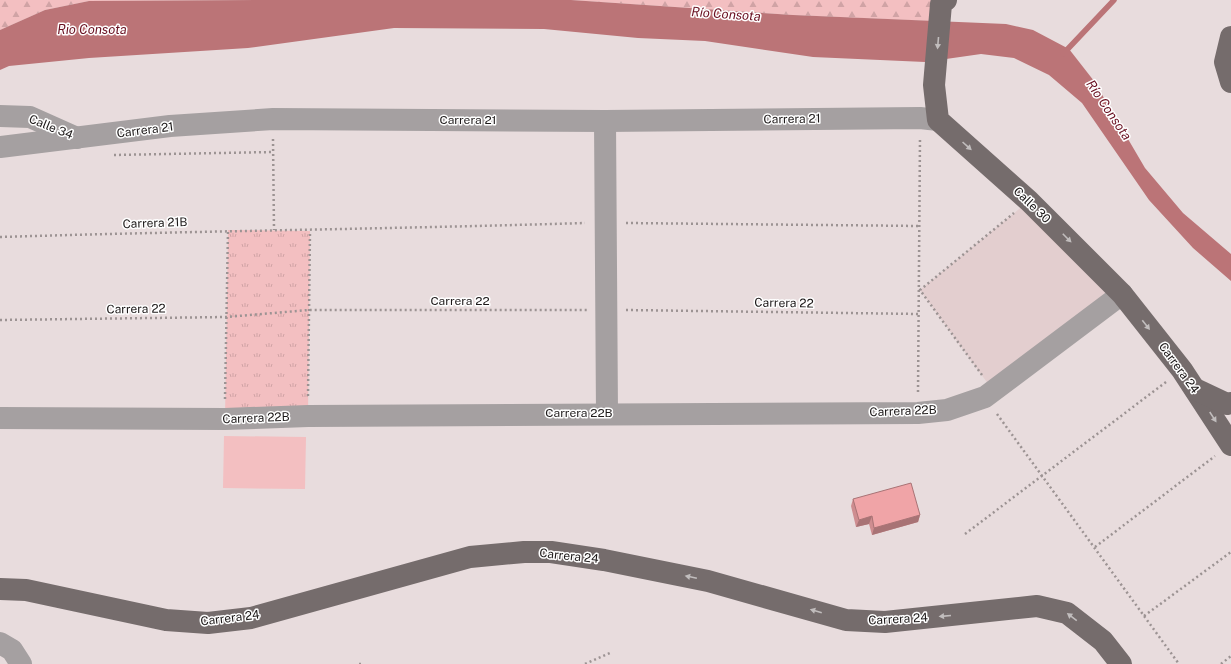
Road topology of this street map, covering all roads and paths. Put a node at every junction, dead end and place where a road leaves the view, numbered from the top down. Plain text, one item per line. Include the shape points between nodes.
1 (944, 2) edge
2 (1231, 37) edge
3 (1231, 82) edge
4 (0, 116) edge
5 (274, 119) junction
6 (929, 119) junction
7 (605, 121) junction
8 (78, 138) junction
9 (0, 147) edge
10 (273, 152) junction
11 (110, 155) dead end
12 (1029, 201) junction
13 (228, 230) junction
14 (274, 230) junction
15 (0, 237) edge
16 (920, 290) junction
17 (1122, 294) junction
18 (309, 310) junction
19 (608, 310) junction
20 (919, 314) junction
21 (226, 317) junction
22 (0, 320) edge
23 (1182, 370) junction
24 (1195, 389) junction
25 (989, 394) junction
26 (1231, 403) edge
27 (607, 413) junction
28 (918, 413) junction
29 (308, 416) junction
30 (0, 418) edge
31 (225, 419) junction
32 (1231, 444) edge
33 (1042, 475) junction
34 (965, 534) dead end
35 (1094, 547) junction
36 (1231, 552) edge
37 (0, 589) edge
38 (1144, 616) junction
39 (0, 643) edge
40 (612, 652) dead end
41 (1231, 656) edge
42 (21, 664) edge
43 (584, 664) edge
44 (1121, 664) edge
45 (1179, 664) edge
46 (1220, 664) edge

1 -> 6 main road
2 - 3 main road via 1225,62
4 - 8 street, Calle 34 via 30,117
5 - 7 street, Carrera 21
5 - 8 street, Carrera 21 via 170,126
5 - 10 path
6 - 7 street, Carrera 21
6 -> 12 main road, Calle 30
6 - 16 path
7 - 19 street
8 - 9 street, Carrera 21
10 - 11 path
10 - 14 path
12 - 16 path
12 -> 17 main road, Calle 30
13 - 14 path, Carrera 21B
13 - 15 path, Carrera 21B
13 - 21 path
14 - 18 path, Carrera 21B via 310,231
16 - 20 path
16 - 25 path
17 -> 23 main road, Carrera 24
17 - 25 street, Carrera 22B
18 - 19 path, Carrera 22
18 - 21 path, Carrera 22
18 - 29 path
19 - 20 path, Carrera 22
19 - 27 street
20 - 28 path
21 - 22 path, Carrera 22
21 - 31 path
23 - 24 main road, Carrera 24
23 - 33 path
24 - 26 main road via 1227,404
24 -> 32 main road, Carrera 24
25 - 28 street, Carrera 22B via 947,410
25 - 33 path
27 - 28 street, Carrera 22B
27 - 29 street, Carrera 22B
29 - 31 street, Carrera 22B
30 - 31 street, Carrera 22B
32 - 35 path
33 - 34 path
33 - 35 path
35 - 38 path
36 - 38 path
44 -> 37 main road, Carrera 24 via 1103,641 1067,613 1037,606 885,622 846,620 708,581 551,552 470,557 251,618 208,623 166,620 26,590
38 - 45 path
39 - 42 street via 12,650
40 - 43 path
41 - 46 path

